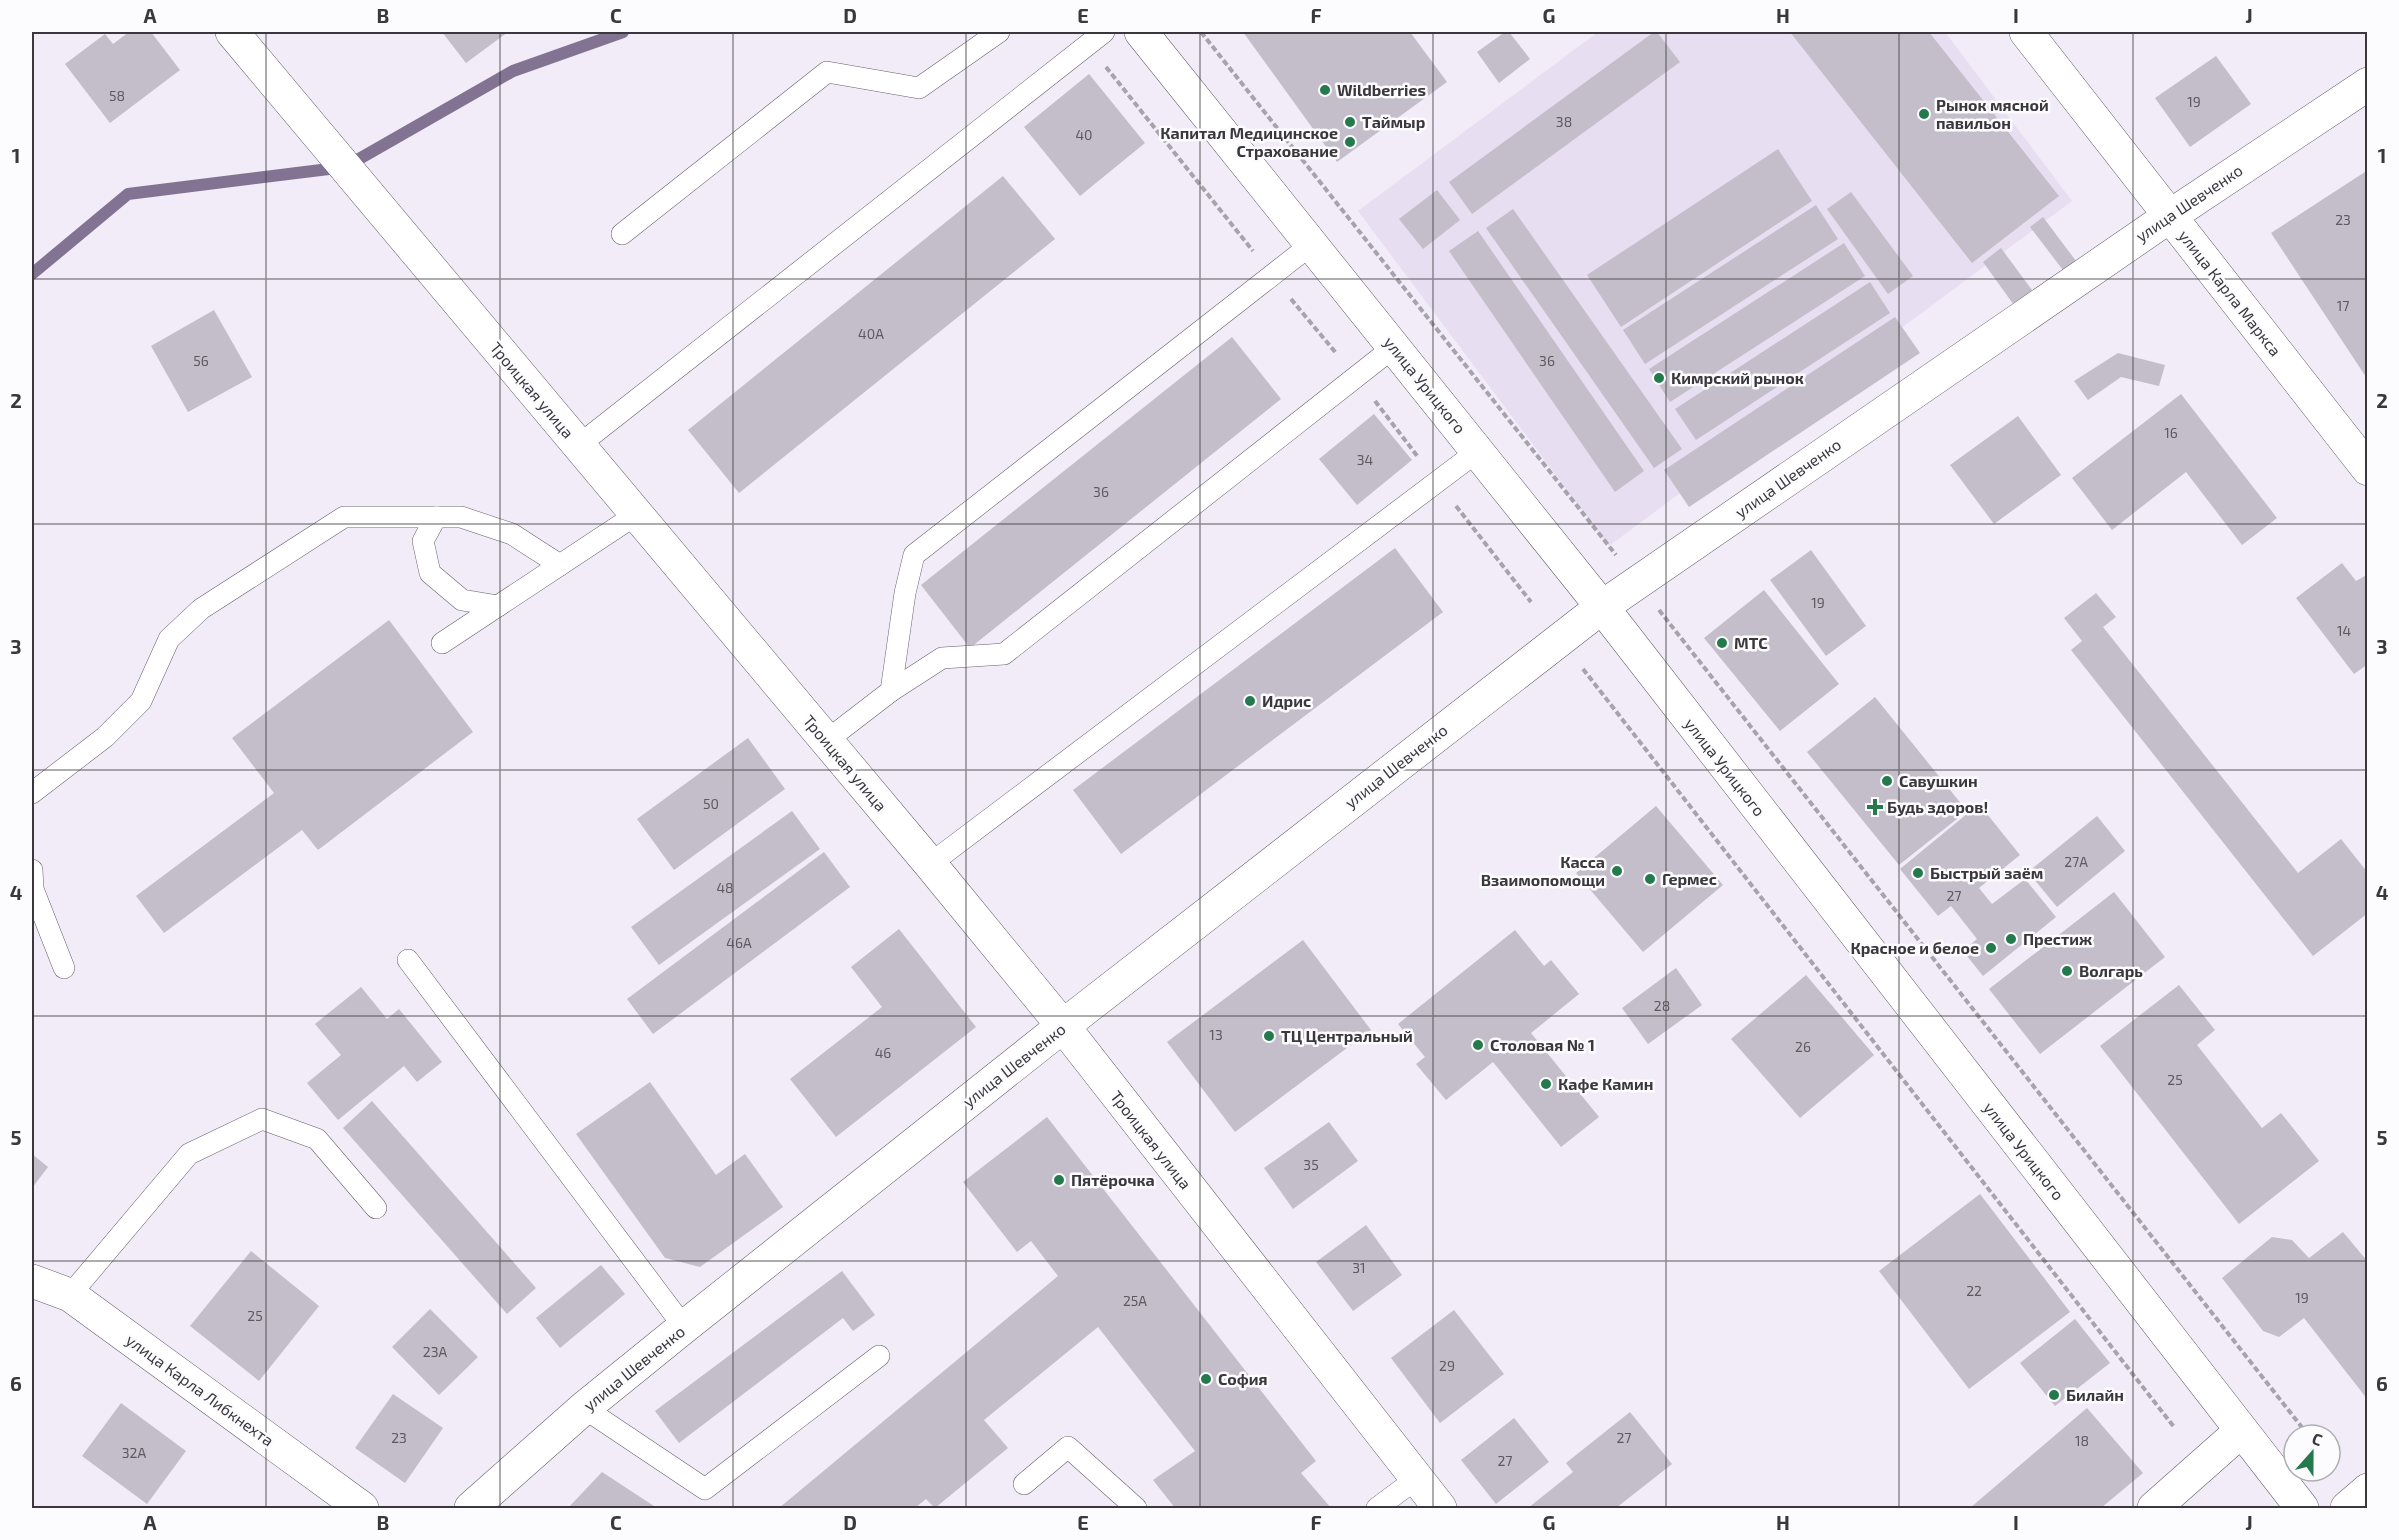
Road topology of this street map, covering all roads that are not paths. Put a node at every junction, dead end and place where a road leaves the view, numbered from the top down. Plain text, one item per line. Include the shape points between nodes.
1 (999, 32) edge
2 (1141, 32) edge
3 (2026, 32) edge
4 (237, 33) edge
5 (1096, 38) edge
6 (2367, 84) edge
7 (2170, 216) junction
8 (622, 234) dead end
9 (1312, 244) junction
10 (1394, 347) junction
11 (579, 445) junction
12 (1478, 451) junction
13 (2367, 469) edge
14 (637, 514) junction
15 (436, 517) junction
16 (560, 566) junction
17 (498, 606) junction
18 (1602, 608) junction
19 (442, 643) dead end
20 (891, 690) junction
21 (826, 741) junction
22 (32, 792) edge
23 (930, 864) junction
24 (32, 870) edge
25 (408, 960) dead end
26 (64, 968) dead end
27 (1063, 1026) junction
28 (376, 1208) dead end
29 (32, 1281) edge
30 (70, 1295) junction
31 (684, 1327) junction
32 (879, 1356) dead end
33 (584, 1408) junction
34 (2241, 1431) junction
35 (1416, 1479) junction
36 (1024, 1484) dead end
37 (2367, 1490) edge
38 (362, 1509) edge
39 (471, 1509) edge
40 (1136, 1509) edge
41 (1377, 1509) edge
42 (1440, 1509) edge
43 (2154, 1509) edge
44 (2302, 1509) edge
45 (2347, 1509) edge

1 - 8 lane via 919,88 827,72
2 - 9 street, улица Урицкого
3 - 7 street, улица Карла Маркса
4 - 11 street, Троицкая улица
5 - 11 lane
6 - 7 street, улица Шевченко
7 - 13 street, улица Карла Маркса
7 - 18 street, улица Шевченко
9 - 10 street, улица Урицкого
9 - 20 lane via 914,555
10 - 12 street, улица Урицкого
10 - 20 lane via 1004,654 942,658
11 - 14 street, Троицкая улица
12 - 18 street, улица Урицкого
12 - 23 lane
14 - 16 lane
14 - 21 street, Троицкая улица
15 - 16 lane via 461,517 512,534
15 - 17 lane via 423,541 430,573 462,600
15 - 22 lane via 344,517 201,609 170,639 141,701 105,737
16 - 17 lane
17 - 19 lane
18 - 27 street, улица Шевченко
18 - 34 street, улица Урицкого
20 - 21 lane
21 - 23 street, Троицкая улица
23 - 27 street, Троицкая улица
24 - 26 lane via 33,889
25 - 31 lane
27 - 31 street, улица Шевченко
27 - 35 street, Троицкая улица
28 - 30 lane via 317,1139 262,1119 189,1154
29 - 30 street, улица Карла Либкнехта
30 - 38 street, улица Карла Либкнехта
31 - 33 street, улица Шевченко
32 - 33 lane via 705,1489
33 - 39 street, улица Шевченко
34 - 43 street
34 - 44 street, улица Урицкого
35 - 41 lane
35 - 42 street, Троицкая улица
36 - 40 lane via 1068,1447
37 - 45 street

